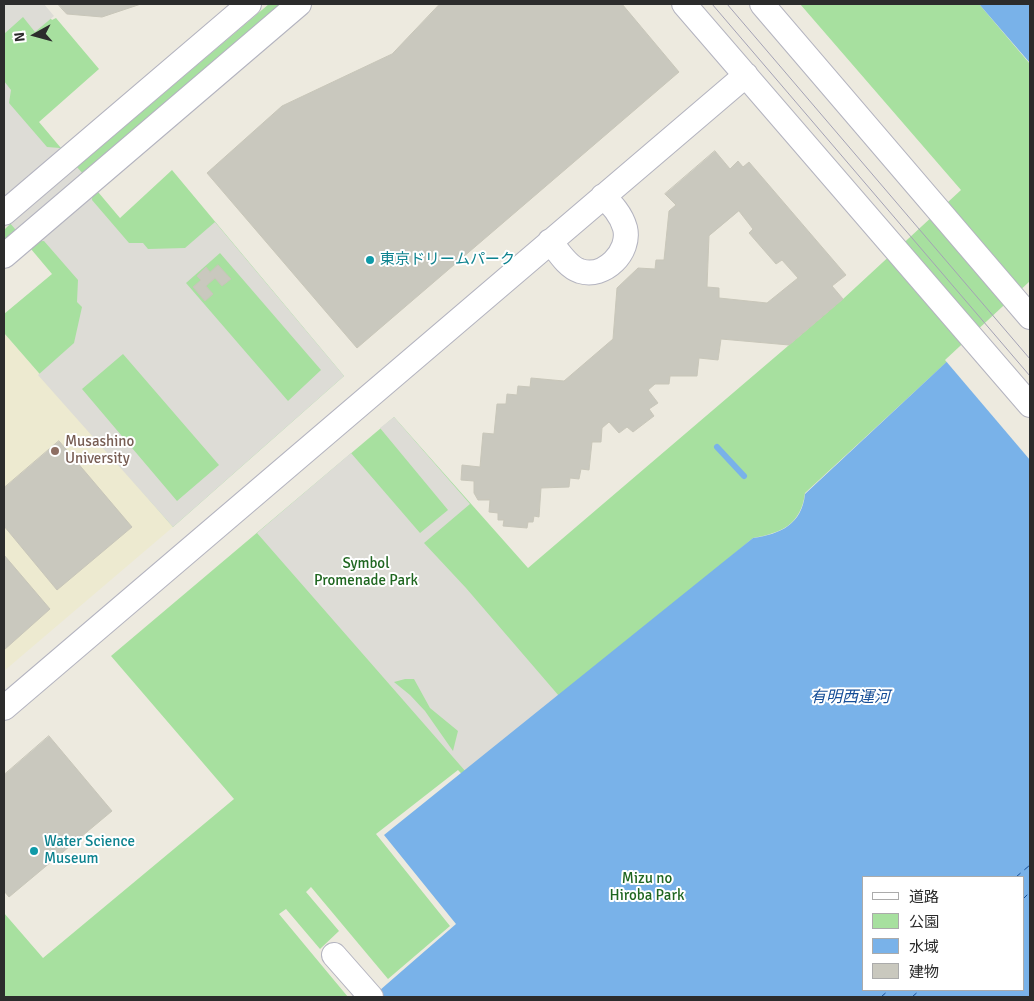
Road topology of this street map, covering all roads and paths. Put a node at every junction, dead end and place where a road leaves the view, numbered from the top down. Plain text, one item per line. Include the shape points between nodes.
1 (248, 4) edge
2 (299, 4) edge
3 (684, 4) edge
4 (762, 4) edge
5 (746, 75) junction
6 (603, 196) junction
7 (4, 213) edge
8 (550, 241) junction
9 (4, 256) edge
10 (1030, 317) edge
11 (1030, 405) edge
12 (4, 708) edge
13 (334, 955) dead end
14 (371, 997) edge

1 - 7 street
2 - 9 street
3 - 5 street
4 - 10 street
5 - 6 street
5 - 11 street
6 - 8 street
6 - 8 street via 618,212 625,228 626,238 619,256 611,264 595,272 579,271
8 - 12 street
13 - 14 street

